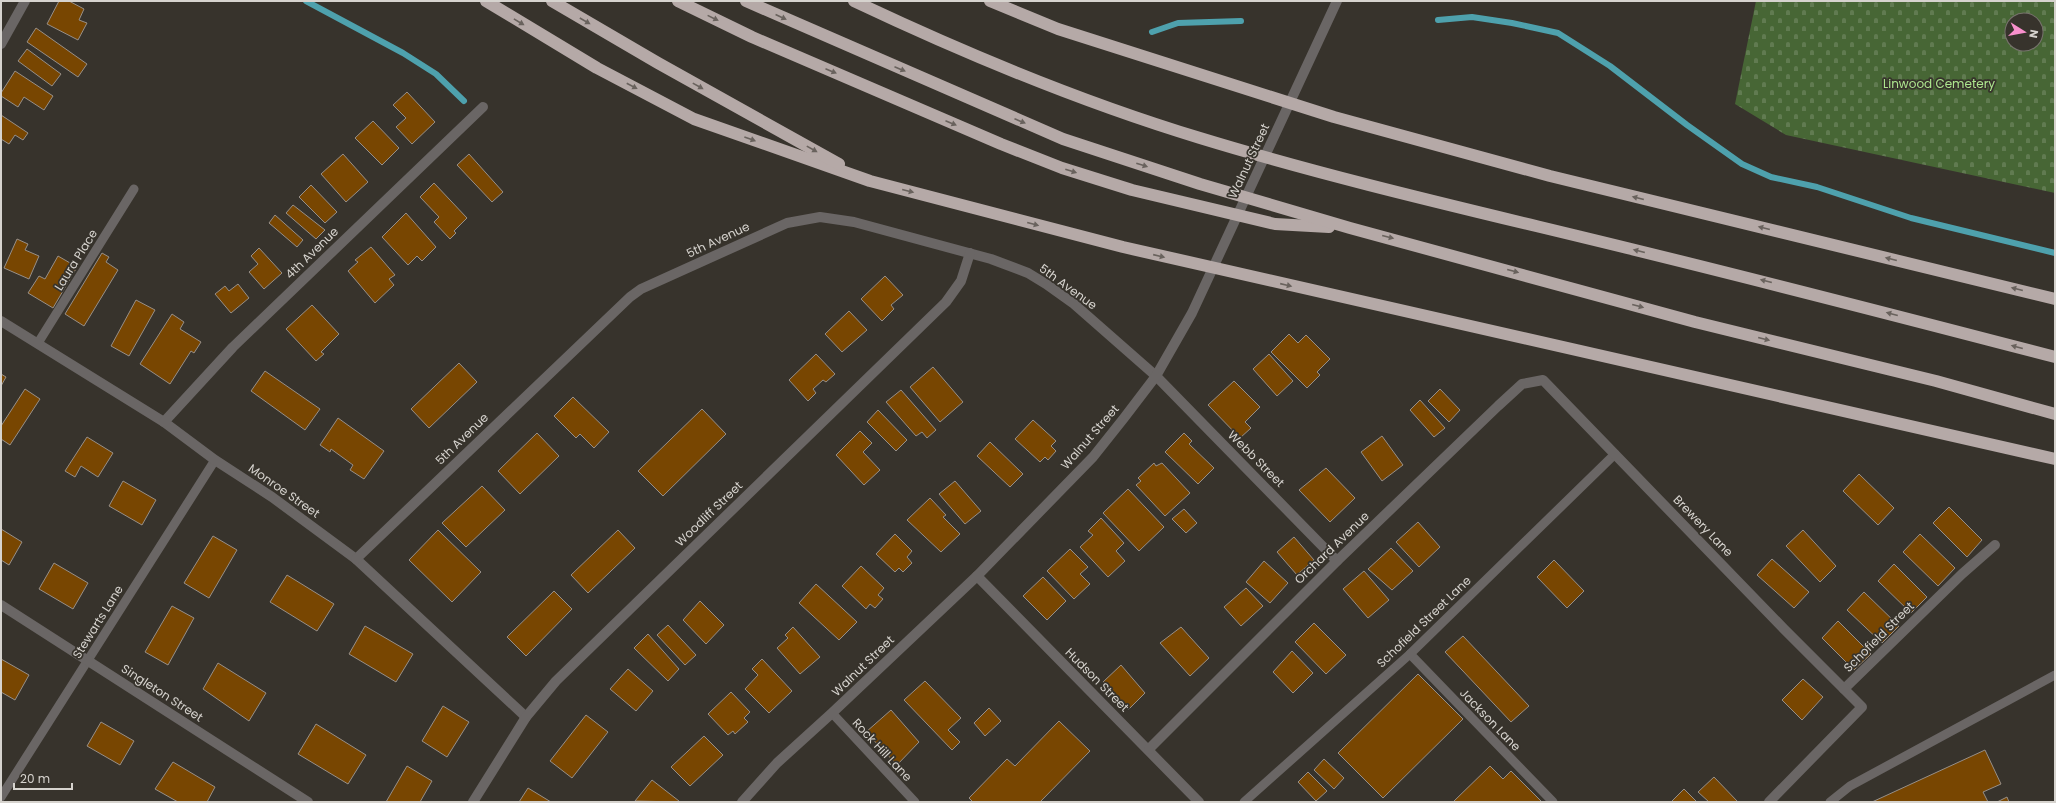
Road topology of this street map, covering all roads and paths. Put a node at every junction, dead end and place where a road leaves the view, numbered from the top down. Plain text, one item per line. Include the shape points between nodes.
1 (25, 1) edge
2 (486, 1) edge
3 (552, 1) edge
4 (678, 1) edge
5 (746, 1) edge
6 (854, 1) edge
7 (990, 1) edge
8 (1337, 1) edge
9 (1, 44) edge
10 (484, 107) dead end
11 (870, 181) junction
12 (134, 189) dead end
13 (1350, 228) junction
14 (970, 253) junction
15 (2055, 299) edge
16 (1, 321) edge
17 (38, 343) junction
18 (2055, 357) edge
19 (1156, 376) junction
20 (1543, 380) joint
21 (2055, 414) edge
22 (164, 422) junction
23 (1616, 454) junction
24 (2055, 459) edge
25 (215, 460) junction
26 (1995, 545) dead end
27 (356, 559) junction
28 (1337, 561) junction
29 (977, 576) junction
30 (1, 605) edge
31 (1410, 654) junction
32 (88, 661) junction
33 (2055, 675) edge
34 (1844, 689) junction
35 (832, 714) junction
36 (526, 718) junction
37 (1149, 750) junction
38 (1, 797) edge
39 (308, 802) edge
40 (472, 802) edge
41 (742, 802) edge
42 (915, 802) edge
43 (1199, 802) edge
44 (1244, 802) edge
45 (1553, 802) edge
46 (1769, 802) edge
47 (1830, 802) edge

1 - 9 street
2 -> 11 highway via 597,68 694,119
3 -> 11 highway
4 -> 13 highway via 752,37 1062,168 1132,190 1275,224
5 -> 13 highway via 1063,139 1200,184
18 -> 6 highway via 1808,292 1324,174 1205,140 1058,90 981,59
15 -> 7 highway via 1550,176 1334,118 1058,29
8 - 19 street, Walnut Street via 1192,313
10 - 22 street, 4th Avenue via 233,347
11 -> 24 highway via 1131,249
12 - 17 lane, Laura Place
13 -> 21 highway via 1688,320 1936,381
14 - 19 street, 5th Avenue via 1010,265 1046,284 1074,304
14 - 27 street, 5th Avenue via 854,222 820,217 787,223 641,289 617,308
14 - 36 street, Woodliff Street via 961,281 946,302 556,681
16 - 17 street, Monroe Street
17 - 22 street, Monroe Street
19 - 28 street, Webb Street
19 - 29 street, Walnut Street via 1093,457
20 - 23 street, Brewery Lane
20 - 28 street, Orchard Avenue via 1522,384
22 - 25 street, Monroe Street
23 - 31 lane, Schofield Street Lane
23 - 34 street, Brewery Lane via 1778,624
25 - 27 street, Monroe Street via 272,497
25 - 32 lane, Stewarts Lane
26 - 34 street, Schofield Street
27 - 36 street, Monroe Street
28 - 37 street, Orchard Avenue
29 - 35 street, Walnut Street
29 - 37 street, Hudson Street
30 - 32 street, Singleton Street
31 - 44 lane, Schofield Street Lane
31 - 45 lane, Jackson Lane
32 - 38 lane, Stewarts Lane
32 - 39 street, Singleton Street
33 - 47 lane via 1850,786
34 - 46 street, Schofield Street via 1862,707
35 - 41 street, Walnut Street via 777,762
35 - 42 lane, Rock Hill Lane
36 - 40 street, Woodliff Street
37 - 43 street, Hudson Street

